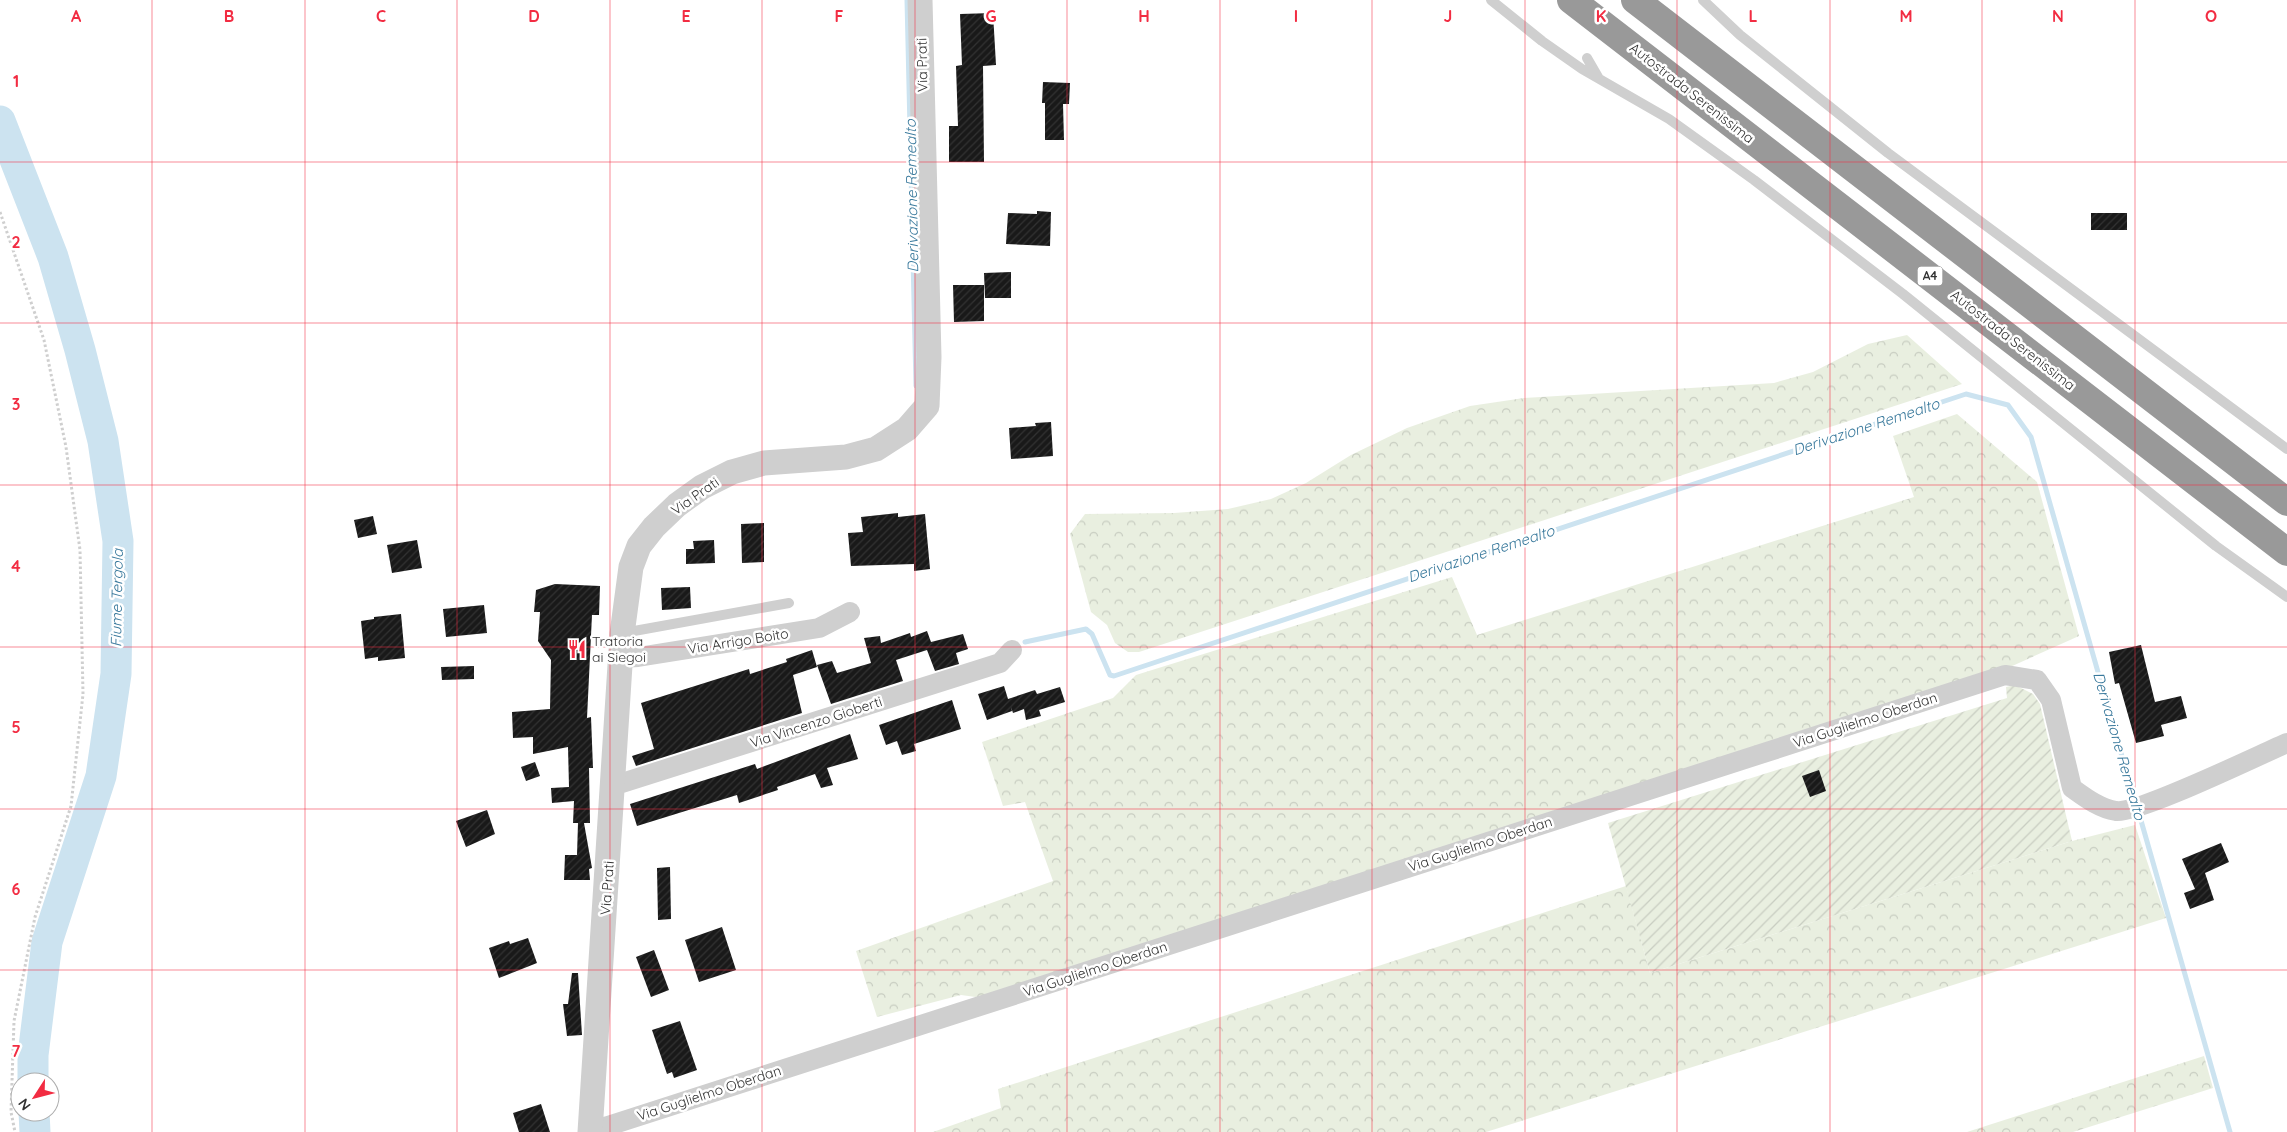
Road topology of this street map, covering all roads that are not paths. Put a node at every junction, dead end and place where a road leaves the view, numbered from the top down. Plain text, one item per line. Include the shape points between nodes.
1 (920, 0) edge
2 (1491, 0) edge
3 (1572, 0) edge
4 (1635, 0) edge
5 (1703, 0) edge
6 (1587, 58) dead end
7 (1598, 78) junction
8 (2287, 449) edge
9 (2287, 502) edge
10 (2287, 552) edge
11 (2287, 597) edge
12 (788, 603) dead end
13 (850, 612) dead end
14 (622, 646) junction
15 (1012, 650) dead end
16 (2287, 742) edge
17 (614, 783) junction
18 (591, 1130) edge

1 - 14 street, Via Prati via 929,357 927,406 908,429 876,449 846,457 764,463 732,472 702,487 677,505 639,546 631,567
2 - 7 lane via 1542,41
3 - 10 highway, Autostrada Serenissima / A4
4 - 9 highway
5 - 8 lane via 1740,35 1888,153
6 - 7 lane
7 - 11 lane via 1669,119 1834,240 2216,546
12 - 14 lane
13 - 14 street, Via Arrigo Boito via 819,628 638,657
14 - 17 street, Via Prati
15 - 17 street, Via Vincenzo Gioberti via 1000,663
16 - 18 street, Via Guglielmo Oberdan via 2152,802 2118,812 2094,804 2072,788 2051,700 2036,680 2005,675
17 - 18 street, Via Prati

